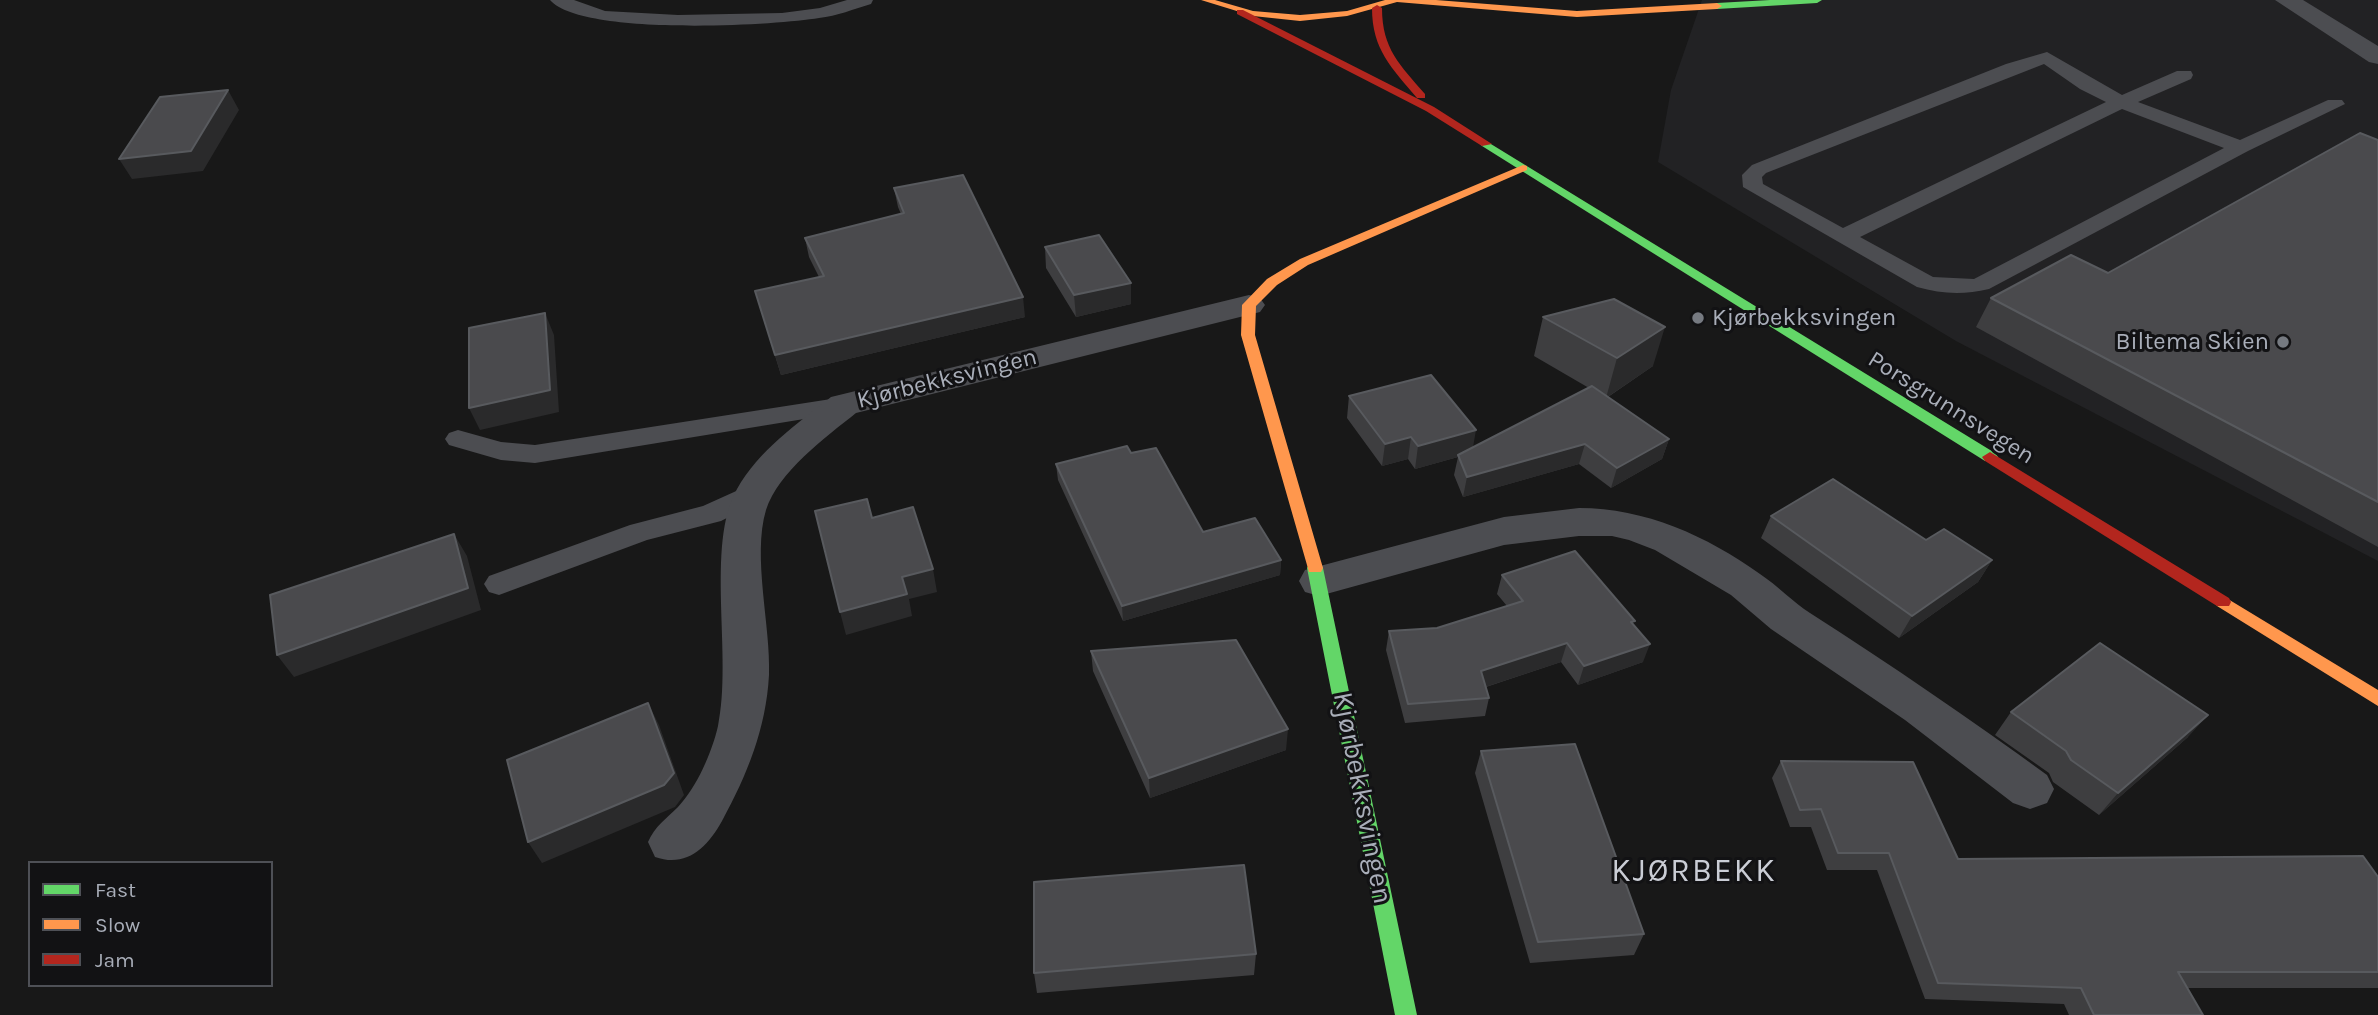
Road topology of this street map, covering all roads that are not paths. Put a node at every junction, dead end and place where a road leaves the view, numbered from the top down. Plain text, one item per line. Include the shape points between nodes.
1 (558, 0) edge
2 (865, 0) edge
3 (1206, 0) edge
4 (1394, 0) edge
5 (1400, 0) edge
6 (1593, 0) edge
7 (1817, 0) edge
8 (2287, 0) edge
9 (1377, 8) junction
10 (1671, 10) junction
11 (1240, 12) junction
12 (2378, 57) edge
13 (2184, 75) dead end
14 (2124, 101) junction
15 (2335, 104) dead end
16 (1430, 109) junction
17 (2241, 147) junction
18 (1523, 168) junction
19 (1842, 237) junction
20 (1250, 306) junction
21 (844, 405) junction
22 (458, 439) dead end
23 (754, 492) junction
24 (1319, 581) junction
25 (499, 584) dead end
26 (2378, 699) edge
27 (2030, 789) dead end
28 (672, 842) dead end
29 (1406, 1015) edge

1 - 2 lane via 603,16 678,20 782,18
3 - 11 main road
4 - 9 main road
5 - 10 main road via 1577,14
6 - 10 main road
7 - 10 main road
8 - 12 street
9 - 11 main road via 1326,18
9 - 16 main road, Porsgrunnsvegen via 1374,29 1386,55
11 - 16 main road, Porsgrunnsvegen
13 - 14 lane
14 - 17 lane
14 - 19 lane
14 - 19 lane via 2076,81 2047,57 1752,175 1753,187 1762,194
15 - 17 lane
16 - 18 main road, Porsgrunnsvegen
17 - 19 lane via 1968,288 1925,282
18 - 20 main road via 1304,262 1272,282
18 - 26 main road, Porsgrunnsvegen
20 - 21 street, Kjørbekksvingen
20 - 24 main road, Kjørbekksvingen via 1248,335
21 - 22 lane via 535,454 501,451
21 - 23 street, Kjørbekksvingen via 799,440
23 - 25 lane via 711,514 640,532
23 - 28 street, Kjørbekksvingen via 746,513 747,674 740,727 723,775 697,820
24 - 27 street via 1504,531 1579,522 1638,528 1669,540 1745,584 1786,618 1921,707
24 - 29 main road, Kjørbekksvingen

